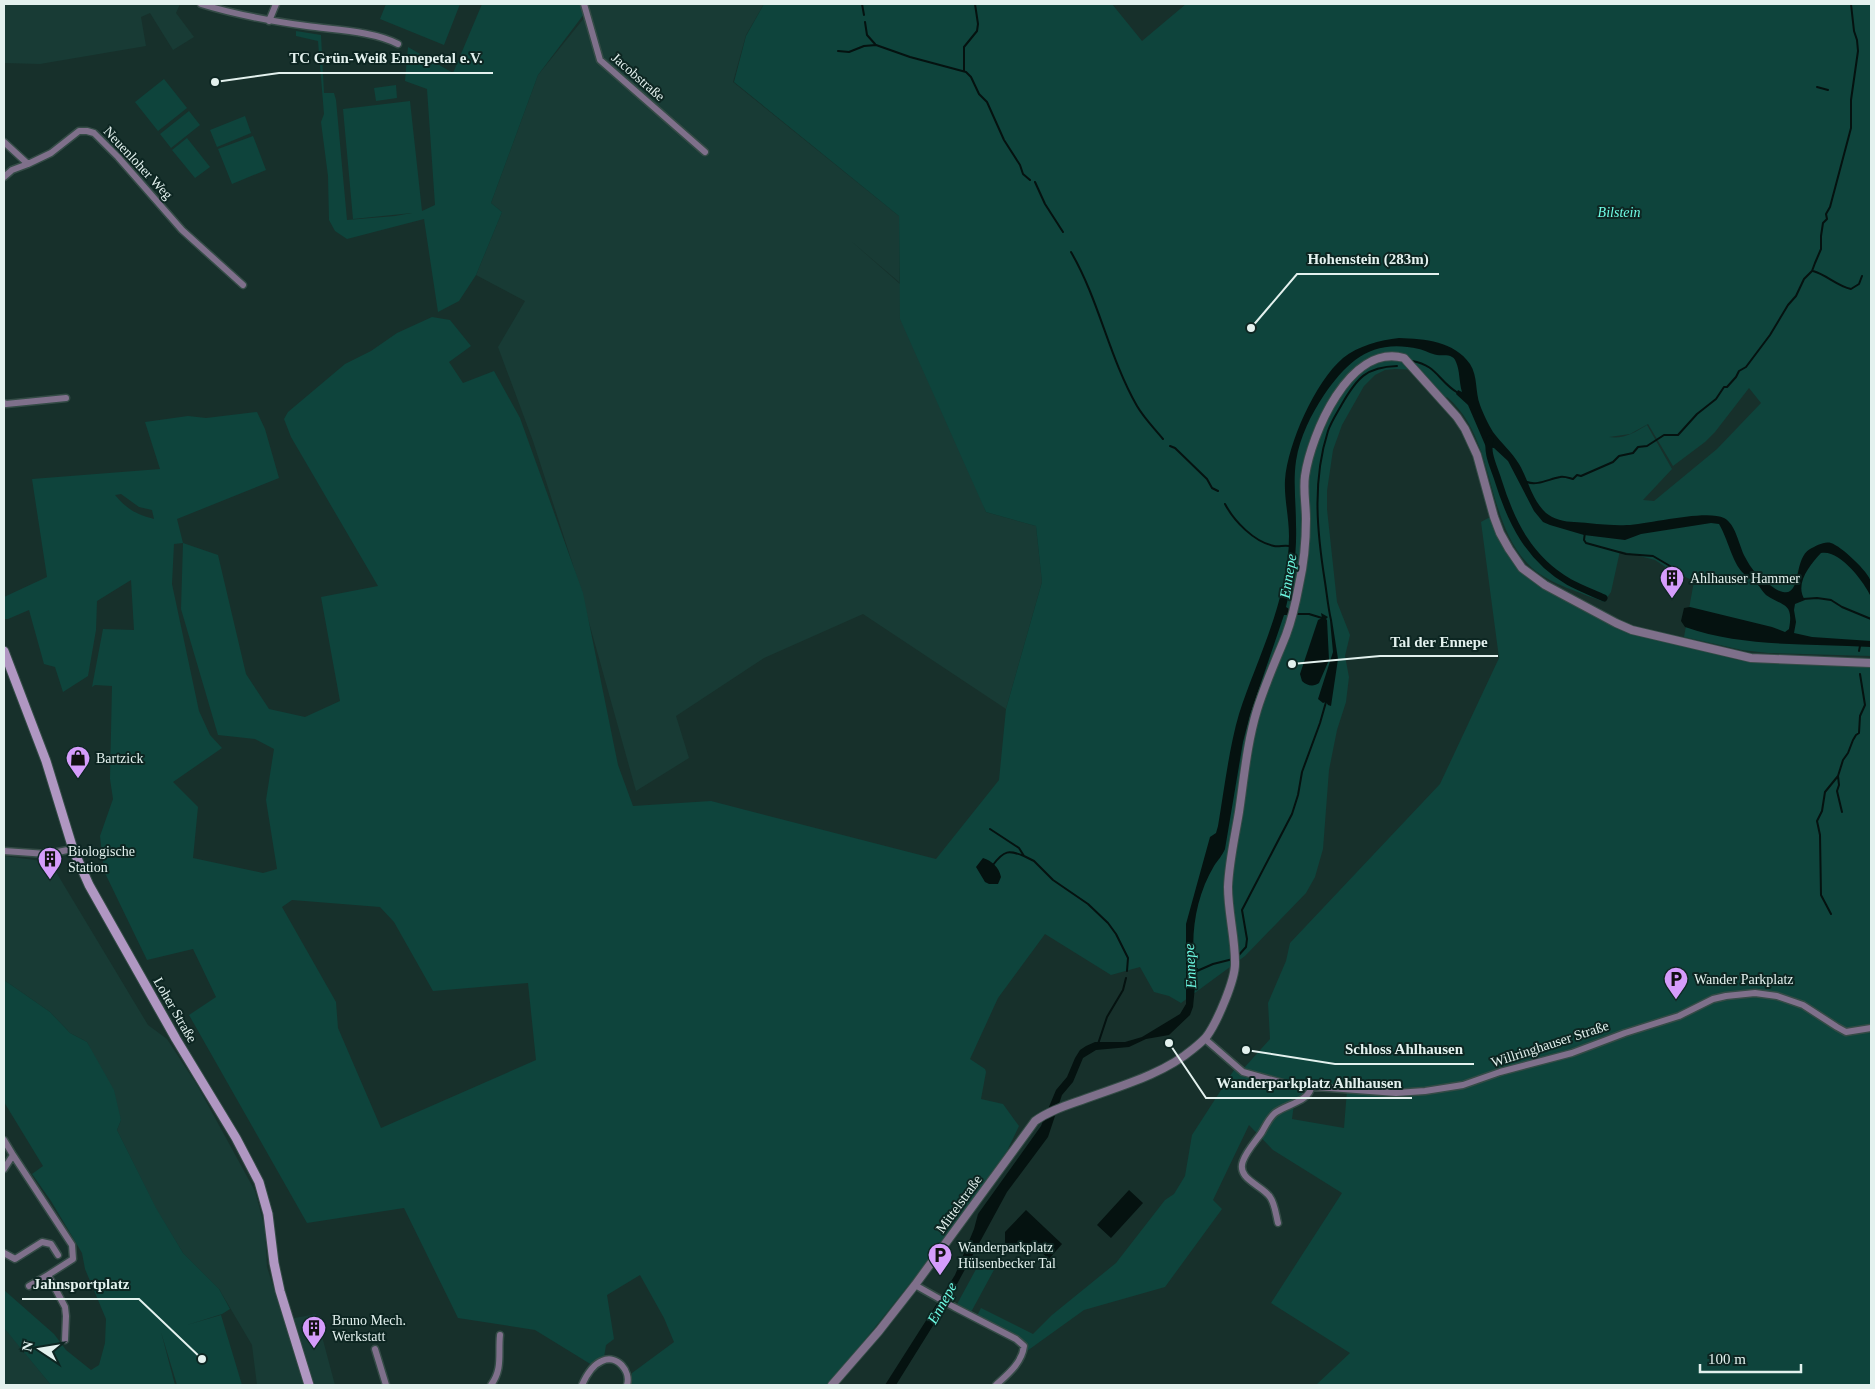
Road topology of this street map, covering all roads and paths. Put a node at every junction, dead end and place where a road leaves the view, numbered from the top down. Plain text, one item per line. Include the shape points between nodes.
1 (201, 4) edge
2 (276, 4) edge
3 (584, 4) edge
4 (269, 21) junction
5 (398, 44) dead end
6 (4, 142) edge
7 (704, 152) dead end
8 (28, 164) junction
9 (4, 177) edge
10 (243, 285) dead end
11 (66, 398) dead end
12 (4, 403) edge
13 (4, 651) edge
14 (1871, 664) edge
15 (73, 848) junction
16 (4, 851) edge
17 (1871, 1028) edge
18 (1205, 1039) junction
19 (1311, 1087) junction
20 (4, 1140) edge
21 (13, 1155) junction
22 (4, 1169) edge
23 (1278, 1223) dead end
24 (4, 1253) edge
25 (58, 1255) dead end
26 (48, 1275) junction
27 (915, 1285) junction
28 (29, 1286) dead end
29 (500, 1335) dead end
30 (65, 1340) dead end
31 (375, 1349) dead end
32 (309, 1385) edge
33 (386, 1385) edge
34 (491, 1385) edge
35 (582, 1385) edge
36 (627, 1385) edge
37 (832, 1385) edge
38 (996, 1385) edge

1 - 4 street
2 - 4 street
3 - 7 street, Jacobstraße via 600,60
4 - 5 street via 388,38
6 - 8 street
8 - 9 street, Neuenloher Weg
8 - 10 street, Neuenloher Weg via 51,153 79,132 94,133 182,230
11 - 12 street
13 - 15 main road, Loher Straße via 46,761
14 - 18 street via 1751,658 1648,634 1616,623 1535,579 1522,568 1500,532 1477,455 1457,417 1404,358 1382,358 1362,367 1346,382 1322,420 1305,478 1304,555 1292,613 1250,737 1228,885 1236,964 1234,978
15 - 16 street via 47,854
15 - 32 main road, Loher Straße via 96,899 259,1182 268,1214 280,1291
17 - 19 street, Willringhauser Straße via 1846,1032 1803,1005 1777,996 1755,993 1726,996 1679,1016 1463,1085 1396,1092
18 - 19 street, Willringhauser Straße via 1243,1072 1290,1085
18 - 27 street, Mittelstraße via 1168,1066 1034,1121
19 - 23 street via 1307,1095 1268,1121 1241,1169 1244,1176 1272,1200
20 - 21 street
21 - 22 street
21 - 26 street via 72,1245 73,1259
24 - 25 street via 14,1259 42,1242 50,1244
26 - 28 street
26 - 30 street via 65,1307
27 - 37 street, Mittelstraße
27 - 38 street via 1024,1346 1023,1356
29 - 34 street via 500,1366
31 - 33 street
35 - 36 street via 591,1369 602,1361 610,1360 625,1368 629,1380

